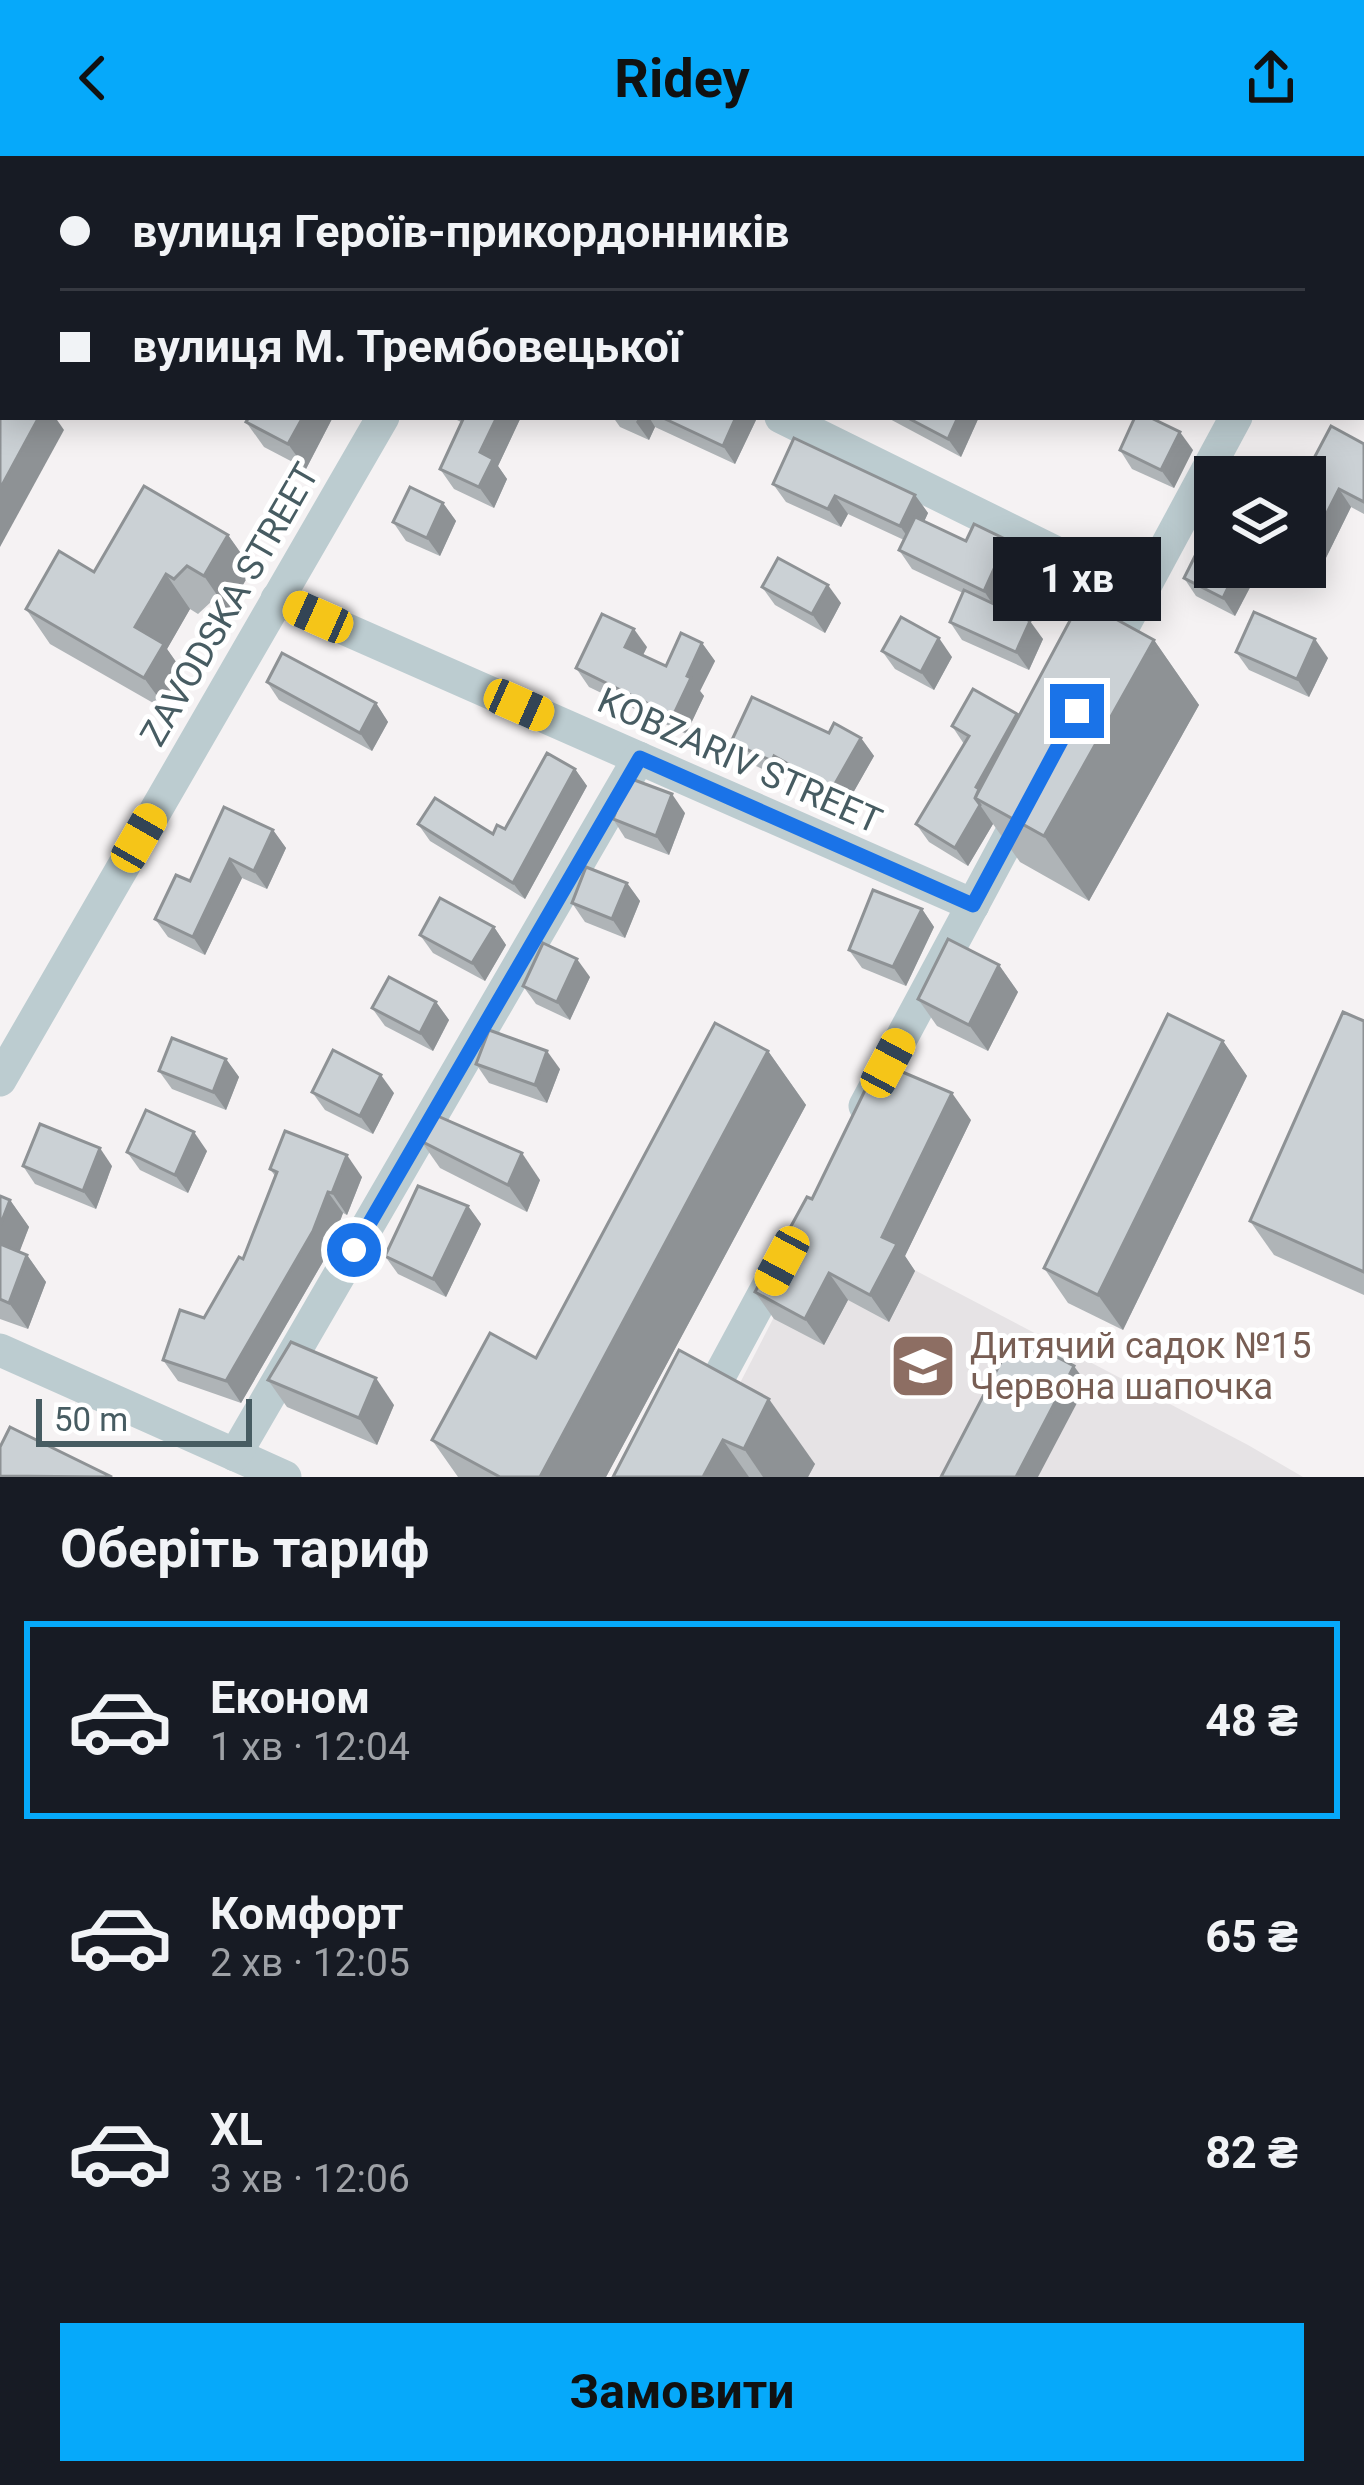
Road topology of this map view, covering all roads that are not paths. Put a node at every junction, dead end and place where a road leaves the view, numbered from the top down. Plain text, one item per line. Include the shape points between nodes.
1 (381, 420) edge
2 (787, 420) edge
3 (1234, 420) edge
4 (1140, 594) junction
5 (278, 599) junction
6 (1088, 691) edge
7 (640, 758) junction
8 (1045, 771) edge
9 (973, 905) junction
10 (0, 1080) edge
11 (851, 1132) edge
12 (795, 1235) edge
13 (0, 1350) edge
14 (236, 1455) junction
15 (286, 1477) edge
16 (665, 1477) edge

1 - 5 street, ZAVODSKA STREET
2 - 4 street
3 - 4 street
4 - 6 street
5 - 7 street, KOBZARIV STREET
5 - 10 street, ZAVODSKA STREET
7 - 9 street, KOBZARIV STREET
7 - 14 street
8 - 9 street
9 - 11 street
12 - 16 street
13 - 14 street
14 - 15 street

